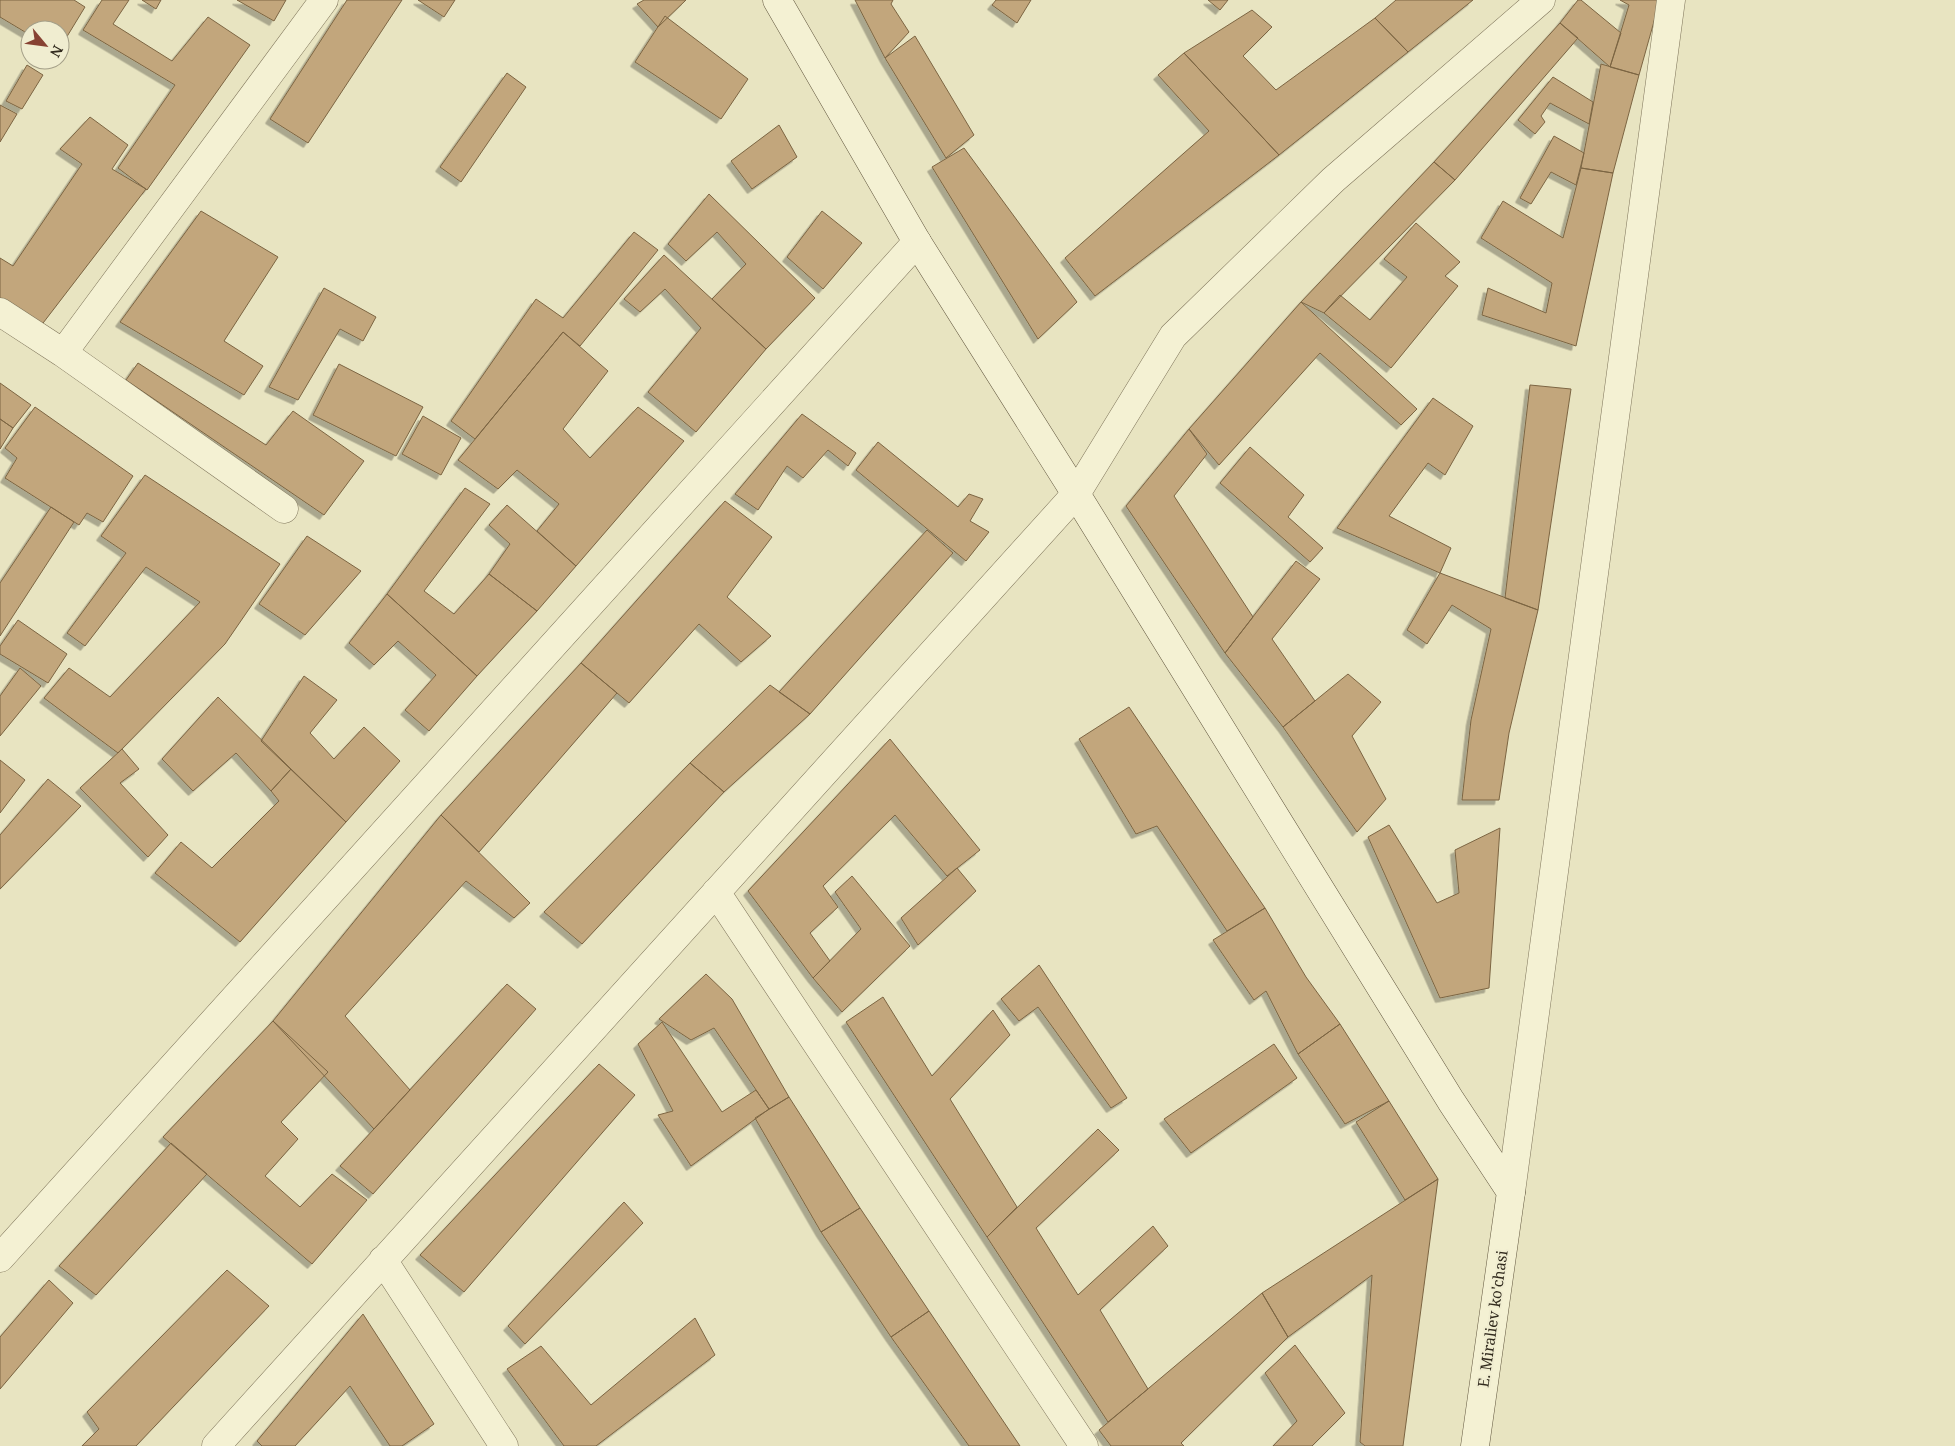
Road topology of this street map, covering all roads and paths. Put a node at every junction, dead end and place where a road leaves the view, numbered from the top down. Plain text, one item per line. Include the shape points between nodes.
1 (324, 0) edge
2 (777, 0) edge
3 (1541, 0) edge
4 (1672, 0) edge
5 (917, 242) junction
6 (0, 312) edge
7 (64, 353) junction
8 (1076, 494) junction
9 (284, 509) dead end
10 (716, 892) junction
11 (1511, 1192) junction
12 (0, 1258) edge
13 (383, 1260) junction
14 (216, 1446) edge
15 (504, 1446) edge
16 (1084, 1446) edge
17 (1475, 1446) edge

1 - 7 street
2 - 5 street
3 - 8 street via 1333,180 1173,336
4 - 11 street, E. Miraliev ko'chasi
5 - 8 street
5 - 12 street
6 - 7 street
7 - 9 street
8 - 10 street
8 - 11 street via 1451,1101
10 - 13 street
10 - 16 street
11 - 17 street, E. Miraliev ko'chasi
13 - 14 street
13 - 15 street

